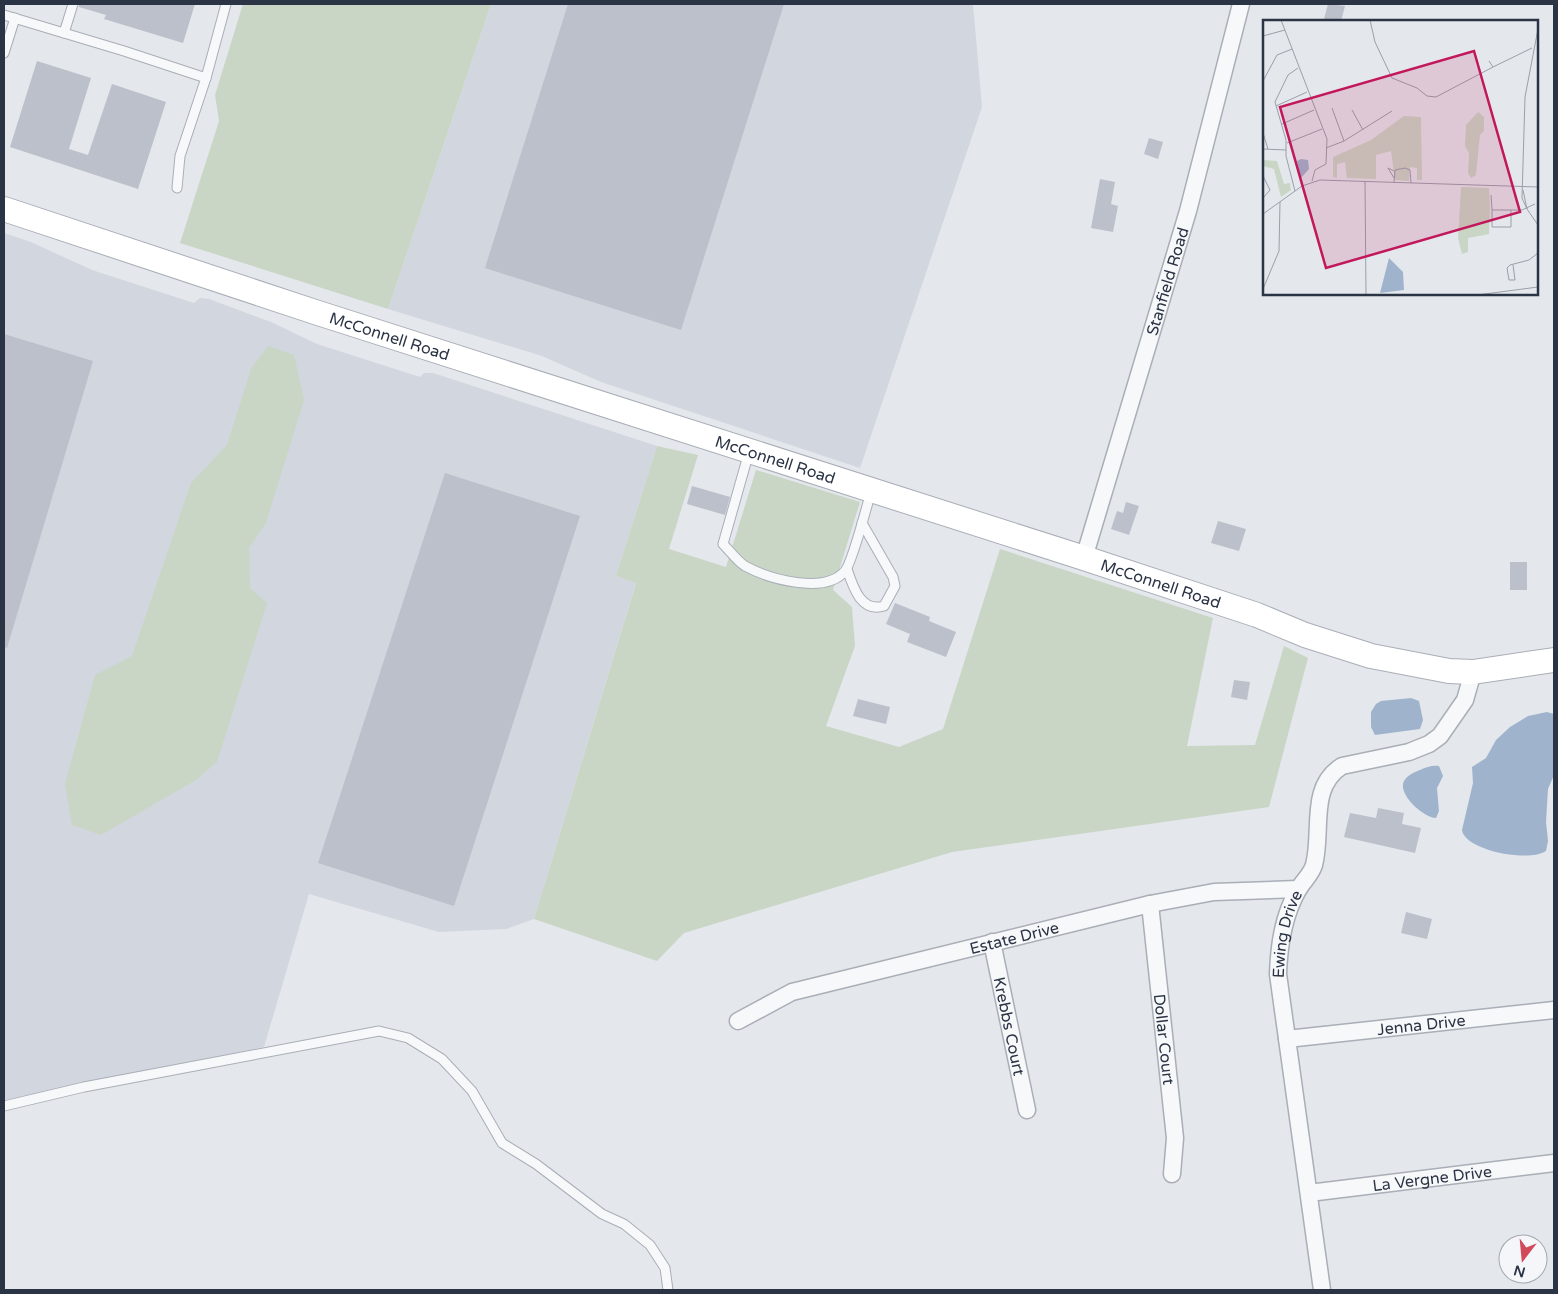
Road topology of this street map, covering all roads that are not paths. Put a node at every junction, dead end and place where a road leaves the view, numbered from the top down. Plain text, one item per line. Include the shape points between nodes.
1 (73, 4) edge
2 (226, 4) edge
3 (1241, 4) edge
4 (4, 15) edge
5 (15, 18) junction
6 (64, 33) junction
7 (4, 52) edge
8 (206, 78) junction
9 (177, 188) dead end
10 (4, 209) edge
11 (749, 450) junction
12 (872, 489) junction
13 (862, 523) junction
14 (1084, 558) junction
15 (847, 569) junction
16 (1554, 660) edge
17 (1473, 672) junction
18 (1298, 889) junction
19 (1150, 904) junction
20 (992, 942) junction
21 (1554, 1010) edge
22 (738, 1021) dead end
23 (1287, 1039) junction
24 (4, 1106) edge
25 (1027, 1110) dead end
26 (1554, 1163) edge
27 (1172, 1174) dead end
28 (1309, 1193) junction
29 (668, 1290) edge
30 (1322, 1290) edge

1 - 6 lane
2 - 8 lane
3 - 14 street, Stanfield Road via 1188,211
4 - 5 lane
5 - 6 lane
5 - 7 lane
6 - 8 lane
8 - 9 lane via 180,156
10 - 11 street, McConnell Road
11 - 12 street, McConnell Road
11 - 15 lane via 723,544 743,565 790,582 836,581
12 - 13 lane
12 - 14 street, McConnell Road
13 - 15 lane
13 - 15 lane via 893,577 895,586 884,606 866,605 858,597
14 - 17 street, McConnell Road via 1371,656 1449,671
16 - 17 street, McConnell Road
17 - 18 street, Ewing Drive via 1465,700 1440,736 1429,744 1409,752 1342,766 1334,772 1319,799 1314,863 1310,876
18 - 19 street, Estate Drive via 1214,892
18 - 23 street, Ewing Drive via 1282,929 1279,952 1278,974
19 - 20 street, Estate Drive
19 - 27 street, Dollar Court via 1175,1138
20 - 22 street, Estate Drive via 792,992
20 - 25 street, Krebbs Court
21 - 23 street, Jenna Drive
23 - 28 street, Ewing Drive
24 - 29 lane via 84,1087 380,1031 408,1038 442,1059 472,1091 502,1143 536,1164 602,1214 624,1224 650,1245 665,1268
26 - 28 street, La Vergne Drive
28 - 30 street, Ewing Drive

